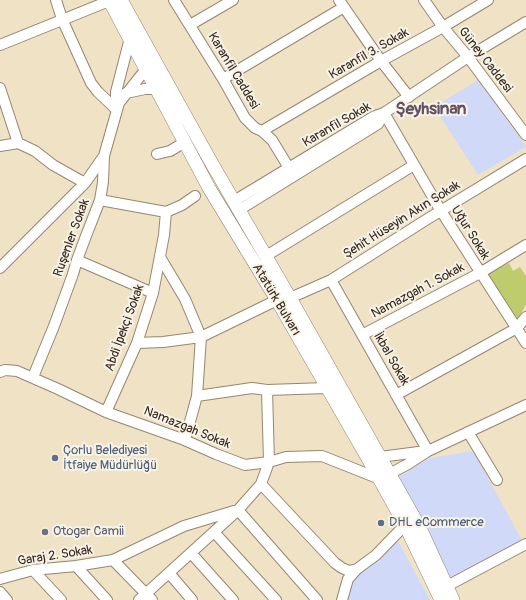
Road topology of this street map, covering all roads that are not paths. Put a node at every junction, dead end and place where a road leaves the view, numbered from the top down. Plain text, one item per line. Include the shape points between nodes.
1 (56, 0) edge
2 (113, 0) edge
3 (174, 0) edge
4 (233, 0) edge
5 (424, 0) edge
6 (488, 0) edge
7 (341, 4) edge
8 (62, 19) junction
9 (526, 22) edge
10 (190, 25) junction
11 (442, 27) junction
12 (130, 38) junction
13 (0, 45) edge
14 (468, 58) junction
15 (381, 61) junction
16 (150, 65) junction
17 (223, 79) junction
18 (0, 88) edge
19 (156, 89) junction
20 (126, 94) junction
21 (409, 97) junction
22 (118, 106) junction
23 (384, 113) junction
24 (262, 131) junction
25 (526, 135) edge
26 (185, 142) junction
27 (18, 143) junction
28 (0, 146) edge
29 (157, 154) dead end
30 (104, 156) junction
31 (526, 159) edge
32 (414, 165) junction
33 (289, 168) junction
34 (84, 183) junction
35 (195, 196) dead end
36 (100, 200) junction
37 (237, 206) junction
38 (441, 211) junction
39 (166, 212) junction
40 (524, 250) edge
41 (266, 256) junction
42 (160, 257) junction
43 (77, 260) junction
44 (0, 268) edge
45 (480, 273) junction
46 (331, 280) junction
47 (153, 293) junction
48 (283, 299) junction
49 (526, 317) edge
50 (517, 328) junction
51 (362, 335) junction
52 (201, 337) junction
53 (137, 342) junction
54 (526, 342) edge
55 (2, 370) edge
56 (33, 377) junction
57 (327, 388) junction
58 (268, 390) junction
59 (396, 395) junction
60 (197, 396) junction
61 (526, 405) edge
62 (106, 412) junction
63 (468, 432) junction
64 (185, 440) junction
65 (428, 451) junction
66 (376, 460) junction
67 (269, 462) junction
68 (352, 468) junction
69 (385, 476) junction
70 (497, 480) dead end
71 (261, 484) junction
72 (238, 510) junction
73 (405, 525) junction
74 (214, 532) junction
75 (526, 544) edge
76 (191, 553) junction
77 (113, 560) junction
78 (76, 566) junction
79 (357, 569) junction
80 (33, 570) junction
81 (169, 573) junction
82 (0, 579) edge
83 (447, 586) junction
84 (0, 592) edge
85 (146, 598) edge
86 (7, 600) edge
87 (61, 600) edge
88 (107, 600) edge
89 (192, 600) edge
90 (233, 600) edge
91 (276, 600) edge
92 (317, 600) edge
93 (342, 600) edge
94 (441, 600) edge
95 (453, 600) edge

1 - 8 street
2 - 8 street
2 - 12 main road, Atatürk Bulvarı
2 - 16 main road, Atatürk Bulvarı
3 - 10 street, Karanfil Caddesi
4 - 10 street
5 - 11 street, Güney Caddesi
6 - 11 street, Karanfil 3. Sokak
7 - 15 street
7 - 17 street
8 - 13 street
8 - 22 street via 92,83 98,92
9 - 14 street
10 - 17 street, Karanfil Caddesi
11 - 14 street, Güney Caddesi
11 - 15 street, Karanfil 3. Sokak
12 - 16 main road, Atatürk Bulvarı
12 - 22 street via 116,92
14 - 21 street
14 - 25 street, Güney Caddesi
15 - 21 street
15 - 24 street, Karanfil 3. Sokak
16 - 19 main road, Atatürk Bulvarı
16 - 20 street
16 - 37 main road, Atatürk Bulvarı
17 - 24 street, Karanfil Caddesi via 245,118
18 - 27 street
19 - 20 street
19 - 26 main road, Atatürk Bulvarı
20 - 22 street
21 - 23 street
22 - 30 street, Ruşenler Sokak
23 - 32 street, Uğur Sokak
23 - 33 street, Karanfil Sokak via 373,117
23 - 37 street, Karanfil Sokak via 378,124
24 - 33 street, Karanfil Caddesi via 272,140
26 - 29 street via 170,151
26 - 48 main road, Atatürk Bulvarı via 209,188
27 - 28 street
27 - 34 street
30 - 34 street
30 - 36 street, Ruşenler Sokak
31 - 38 street, Şehit Hüseyin Akın Sokak
32 - 38 street, Uğur Sokak
32 - 41 street
33 - 37 street, Karanfil Sokak
34 - 44 street
35 - 39 street
36 - 39 street
36 - 43 street, Ruşenler Sokak
37 - 41 main road, Atatürk Bulvarı
38 - 45 street, Uğur Sokak
38 - 46 street, Şehit Hüseyin Akın Sokak
39 - 42 street, Abdi İpekçi Sokak
40 - 45 street, Namazgah 1. Sokak
41 - 48 main road, Atatürk Bulvarı
42 - 47 street, Abdi İpekçi Sokak
42 - 52 street via 185,298
43 - 47 street
43 - 56 street, Ruşenler Sokak
45 - 50 street, Uğur Sokak
45 - 51 street, Namazgah 1. Sokak
46 - 48 street, Şehit Hüseyin Akın Sokak
46 - 51 street, İkbal Sokak
47 - 53 street, Abdi İpekçi Sokak
48 - 52 street, Şehit Hüseyin Akın Sokak
48 - 57 main road, Atatürk Bulvarı
48 - 66 main road, Atatürk Bulvarı
49 - 50 street
50 - 54 street, Uğur Sokak
50 - 59 street
51 - 59 street, İkbal Sokak
52 - 53 street, Şehit Hüseyin Akın Sokak via 163,342
52 - 60 street
53 - 62 street, Abdi İpekçi Sokak
55 - 56 street, Namazgah Sokak via 17,371
56 - 62 street, Namazgah Sokak
57 - 58 street
57 - 66 main road, Atatürk Bulvarı
58 - 60 street via 252,388
58 - 67 street
59 - 65 street, İkbal Sokak
60 - 64 street
61 - 63 street
62 - 64 street, Namazgah Sokak
63 - 65 street
63 - 70 street
64 - 67 street, Namazgah Sokak via 246,465
65 - 66 street
65 - 69 street
66 - 68 street
66 - 69 main road, Atatürk Bulvarı
67 - 68 street, Namazgah Sokak via 286,457 322,456
67 - 71 street
68 - 69 street, Namazgah Sokak
69 - 73 main road, Atatürk Bulvarı
69 - 83 main road, Atatürk Bulvarı via 420,528
71 - 72 street
71 - 79 street via 335,563 349,570
72 - 74 street
72 - 77 street, Garaj 2. Sokak via 184,526
72 - 92 street
73 - 79 street via 376,555
73 - 94 main road, Atatürk Bulvarı
74 - 76 street
74 - 91 street
75 - 83 street
76 - 81 street
76 - 90 street
77 - 78 street, Garaj 2. Sokak
77 - 85 street
78 - 80 street, Garaj 2. Sokak
78 - 88 street
79 - 93 street via 348,579
80 - 82 street, Garaj 2. Sokak
80 - 87 street
81 - 85 street
81 - 89 street
83 - 95 main road, Atatürk Bulvarı
84 - 86 street

